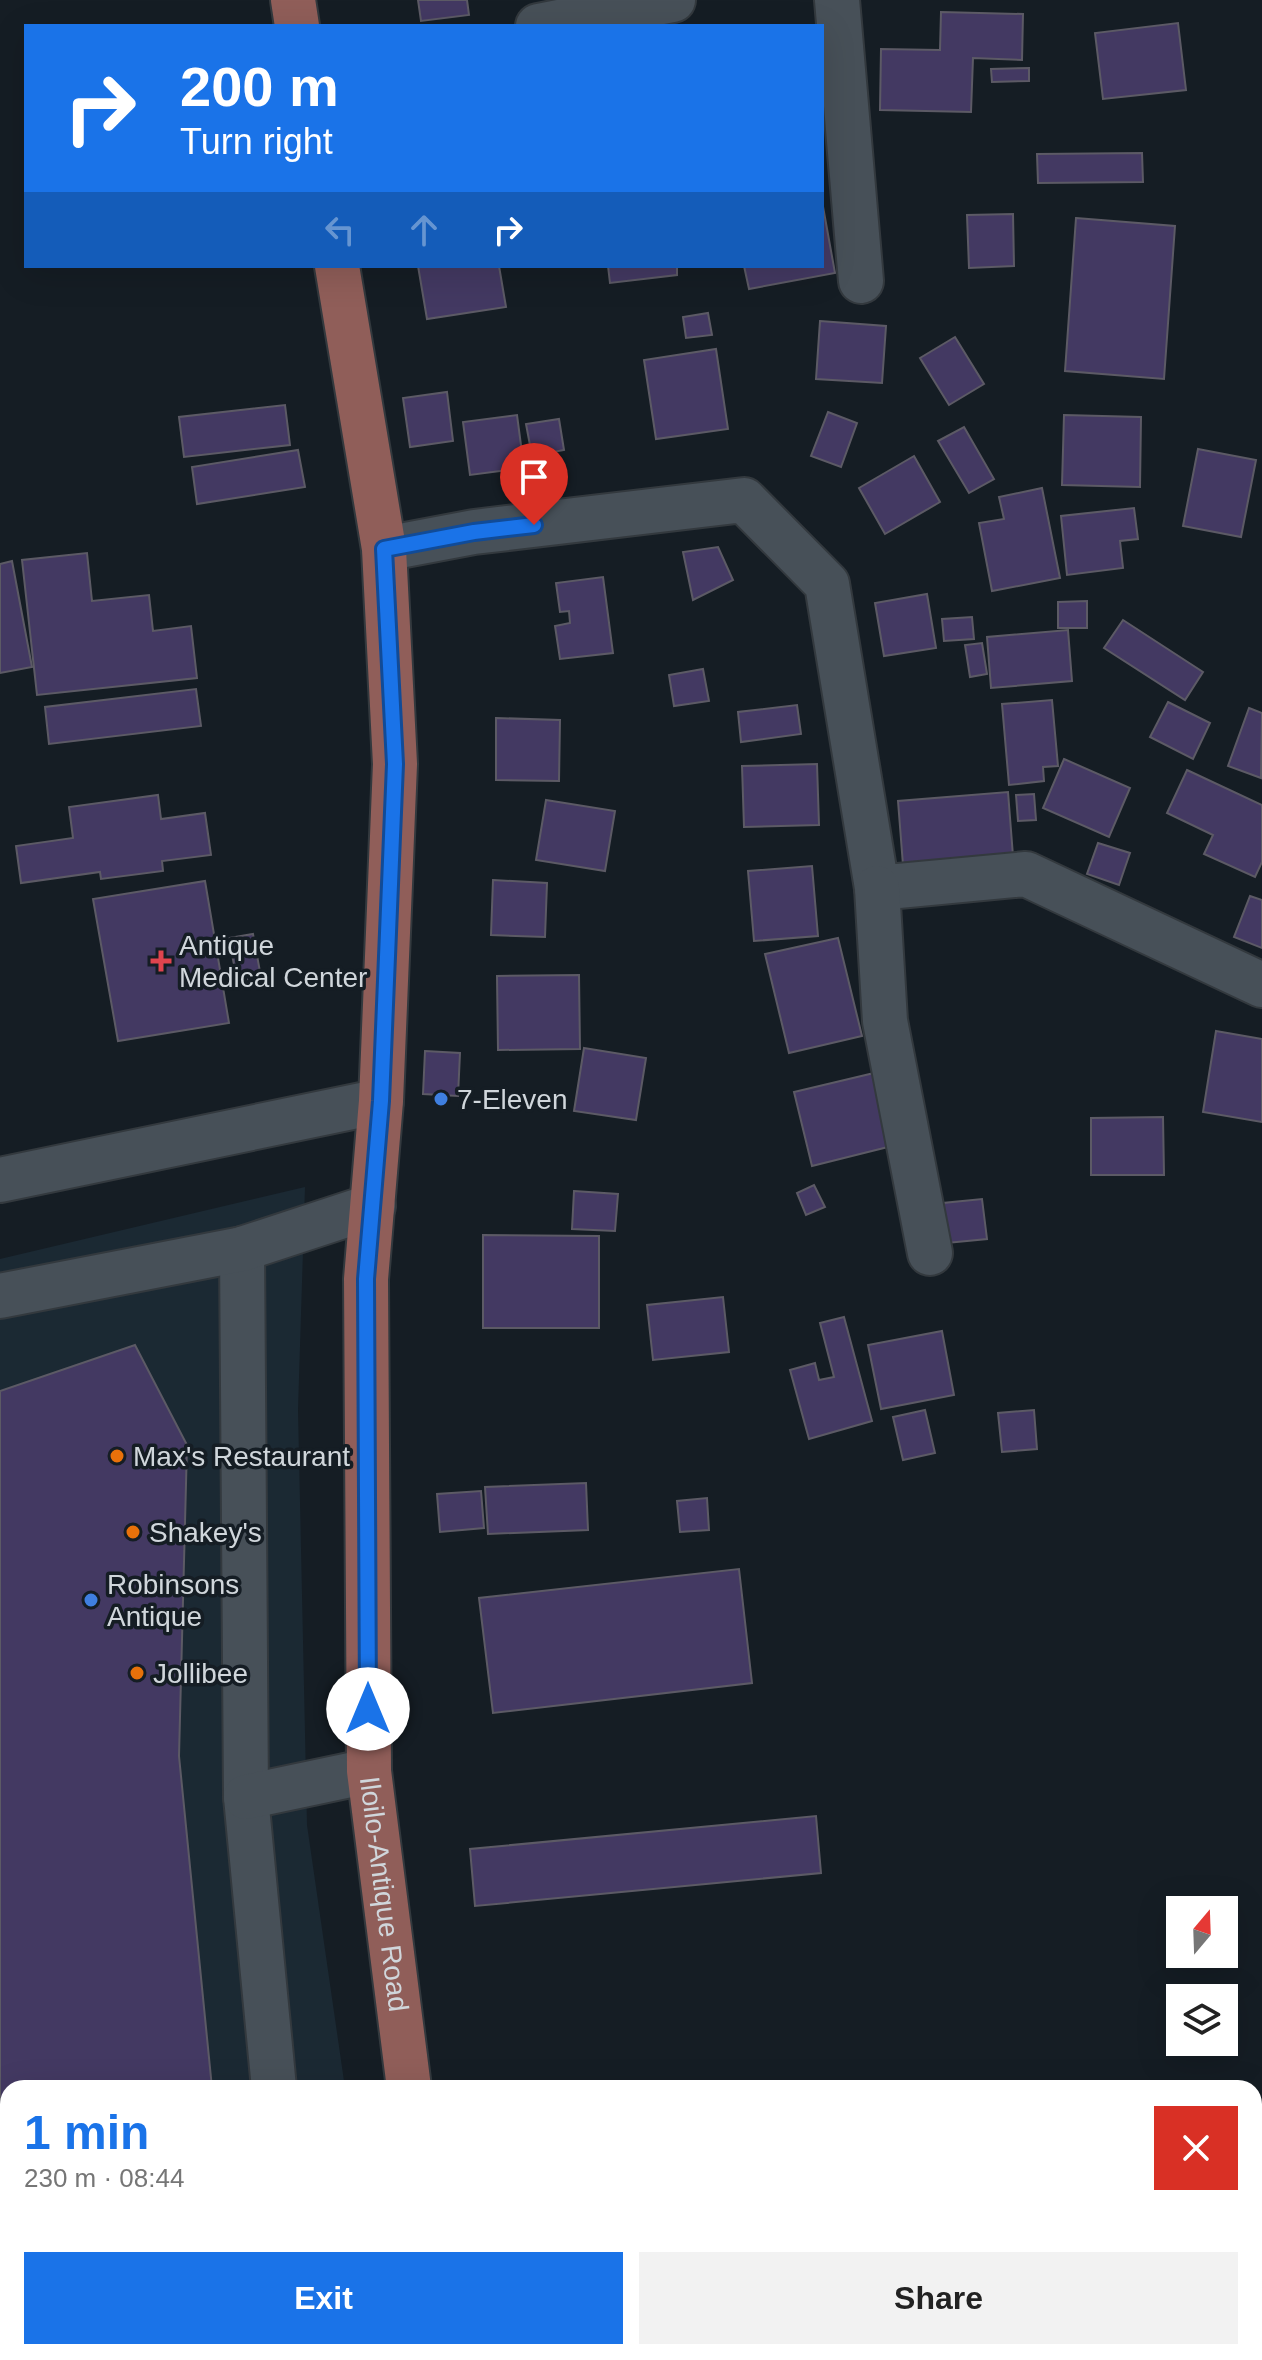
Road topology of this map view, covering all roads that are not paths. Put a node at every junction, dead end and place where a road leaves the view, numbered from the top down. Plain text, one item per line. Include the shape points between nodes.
1 (293, 0) edge
2 (673, 0) edge
3 (837, 0) edge
4 (297, 24) edge
5 (548, 24) edge
6 (337, 268) edge
7 (861, 281) dead end
8 (384, 549) junction
9 (877, 888) junction
10 (1262, 985) edge
11 (381, 1101) junction
12 (0, 1180) edge
13 (373, 1206) junction
14 (242, 1249) junction
15 (930, 1253) dead end
16 (0, 1296) edge
17 (369, 1771) junction
18 (246, 1797) junction
19 (273, 2080) edge
20 (408, 2080) edge

1 - 4 main road
2 - 5 street
3 - 7 street
6 - 8 main road, Iloilo-Antique Road
8 - 9 street via 474,532 744,500 827,584
8 - 11 main road, Iloilo-Antique Road via 395,764
9 - 10 street via 1026,874
9 - 15 street via 885,1021
11 - 12 street
11 - 13 main road, Iloilo-Antique Road
13 - 14 street
13 - 17 main road, Iloilo-Antique Road via 366,1279
14 - 16 street
14 - 18 street
17 - 18 street
17 - 20 main road, Iloilo-Antique Road
18 - 19 street

